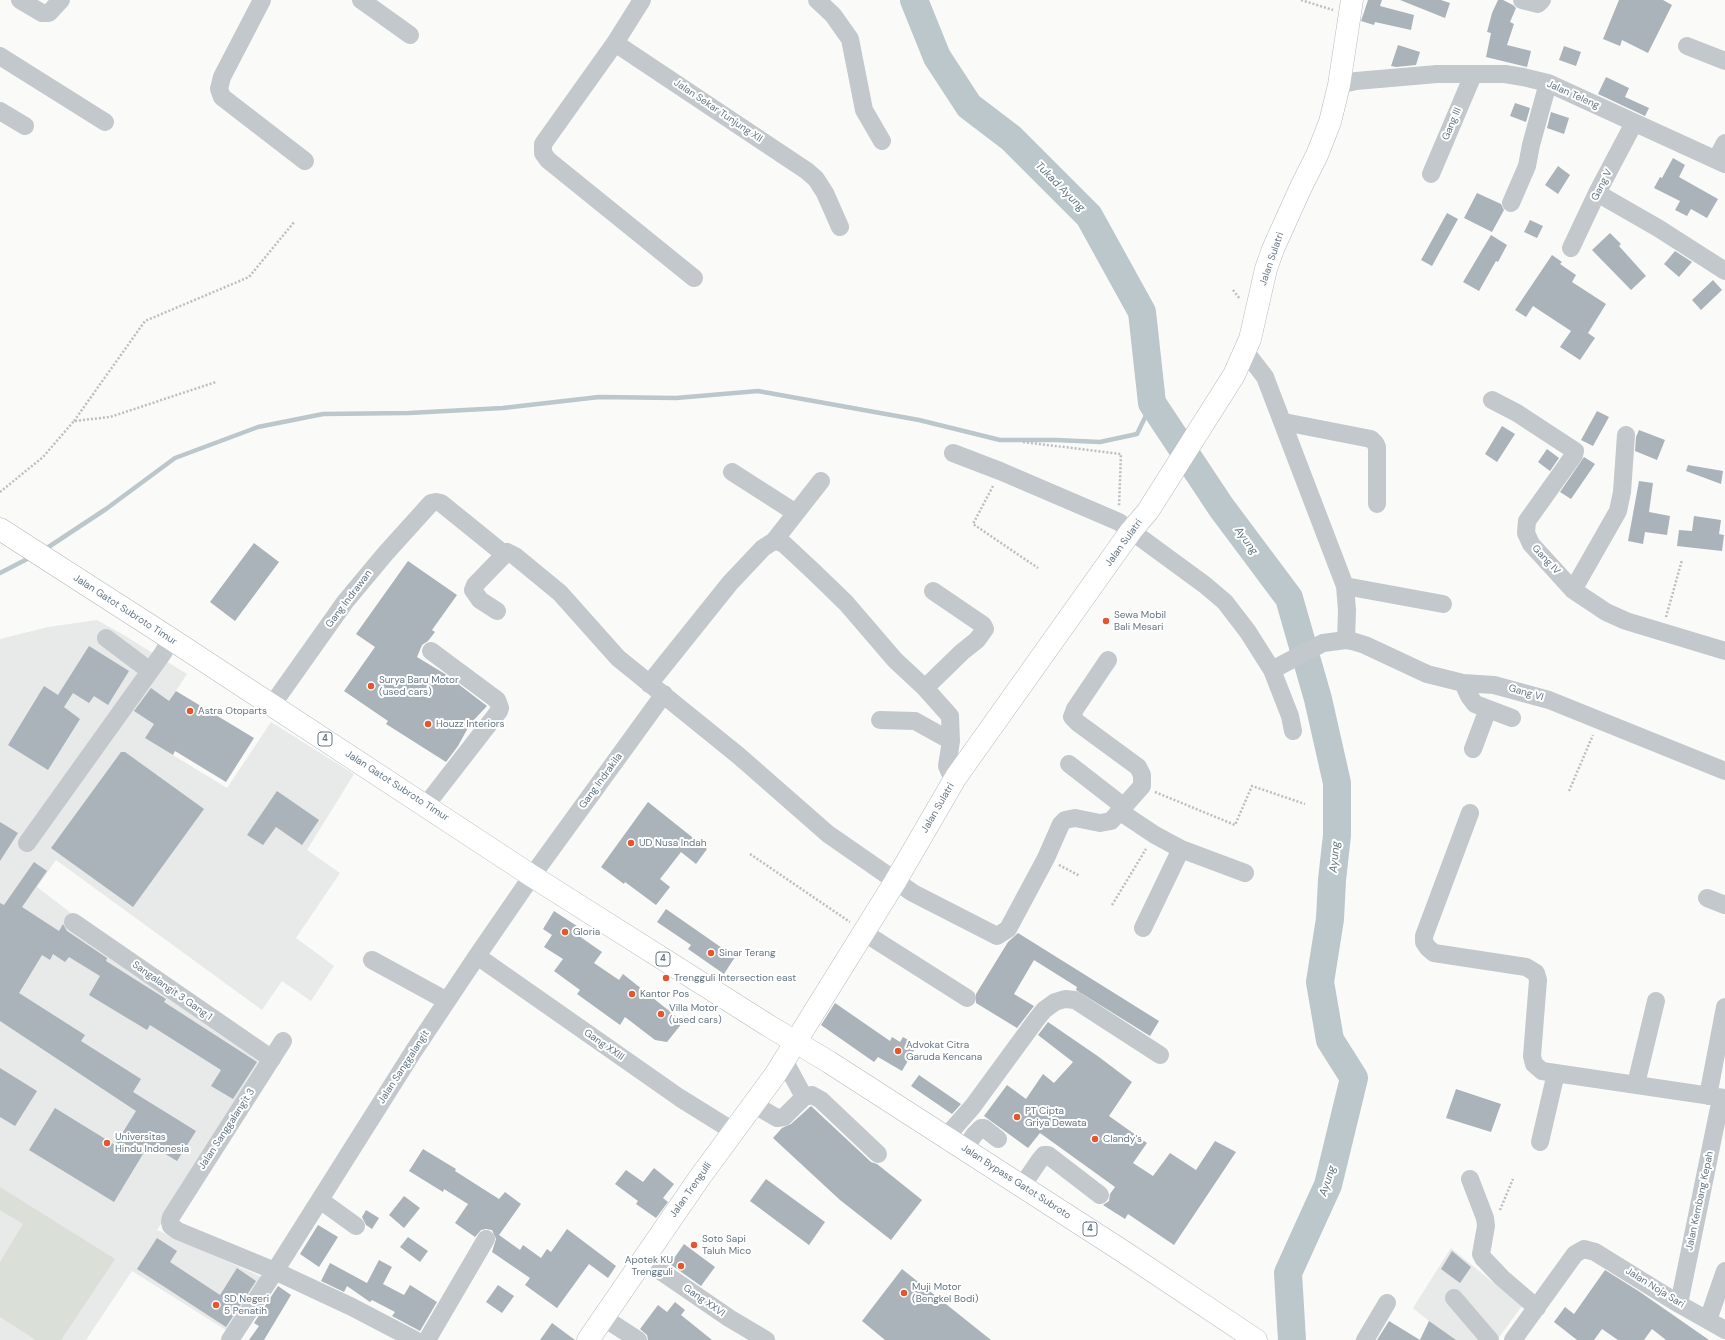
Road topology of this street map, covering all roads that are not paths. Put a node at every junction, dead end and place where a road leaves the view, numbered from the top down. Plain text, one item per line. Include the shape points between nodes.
1 (20, 0) edge
2 (61, 0) edge
3 (262, 0) edge
4 (361, 0) edge
5 (642, 0) edge
6 (817, 0) edge
7 (1350, 8) edge
8 (410, 35) dead end
9 (616, 43) junction
10 (1687, 46) dead end
11 (0, 56) edge
12 (1725, 61) edge
13 (1473, 75) junction
14 (1548, 83) junction
15 (1339, 85) junction
16 (0, 111) edge
17 (105, 122) dead end
18 (1634, 123) junction
19 (25, 126) dead end
20 (882, 141) dead end
21 (1725, 143) edge
22 (305, 161) dead end
23 (1721, 162) edge
24 (1431, 174) dead end
25 (1597, 193) junction
26 (1511, 203) dead end
27 (840, 227) dead end
28 (1571, 248) dead end
29 (1725, 271) edge
30 (694, 278) dead end
31 (1245, 351) junction
32 (1492, 400) dead end
33 (1284, 422) junction
34 (1626, 435) dead end
35 (953, 453) dead end
36 (732, 472) dead end
37 (821, 481) dead end
38 (1377, 504) dead end
39 (796, 513) junction
40 (1125, 527) junction
41 (0, 529) edge
42 (774, 541) junction
43 (504, 554) junction
44 (1345, 586) junction
45 (1573, 590) junction
46 (932, 591) dead end
47 (1443, 604) dead end
48 (497, 612) dead end
49 (106, 638) dead end
50 (171, 639) junction
51 (1346, 640) junction
52 (431, 651) dead end
53 (1725, 651) edge
54 (1108, 660) dead end
55 (1272, 670) junction
56 (150, 671) junction
57 (1463, 683) junction
58 (649, 684) junction
59 (925, 688) junction
60 (664, 694) junction
61 (272, 705) junction
62 (1488, 709) junction
63 (1512, 718) dead end
64 (880, 720) dead end
65 (1293, 731) dead end
66 (951, 741) junction
67 (1473, 749) dead end
68 (1069, 764) dead end
69 (1725, 771) edge
70 (956, 776) junction
71 (426, 805) junction
72 (1121, 808) junction
73 (1470, 813) dead end
74 (27, 843) dead end
75 (1182, 849) junction
76 (535, 872) junction
77 (1245, 873) dead end
78 (895, 882) junction
79 (1707, 898) dead end
80 (1725, 905) edge
81 (73, 922) dead end
82 (1143, 928) dead end
83 (863, 932) junction
84 (477, 956) junction
85 (372, 960) dead end
86 (967, 998) dead end
87 (447, 1001) junction
88 (1656, 1001) dead end
89 (1725, 1007) edge
90 (284, 1041) dead end
91 (795, 1041) junction
92 (1160, 1055) dead end
93 (272, 1059) junction
94 (784, 1060) junction
95 (1556, 1074) junction
96 (1636, 1084) junction
97 (804, 1097) junction
98 (1718, 1097) edge
99 (754, 1104) junction
100 (733, 1131) junction
101 (946, 1137) junction
102 (998, 1139) dead end
103 (1540, 1142) dead end
104 (965, 1149) junction
105 (878, 1154) dead end
106 (1470, 1179) dead end
107 (1022, 1186) junction
108 (1100, 1195) dead end
109 (320, 1200) junction
110 (356, 1226) dead end
111 (486, 1239) dead end
112 (643, 1259) junction
113 (275, 1271) junction
114 (1725, 1271) edge
115 (1454, 1298) dead end
116 (1387, 1303) dead end
117 (1679, 1304) junction
118 (1537, 1308) junction
119 (604, 1318) junction
120 (1708, 1320) junction
121 (1725, 1330) edge
122 (231, 1339) edge
123 (415, 1340) edge
124 (427, 1340) edge
125 (588, 1340) edge
126 (638, 1340) edge
127 (766, 1340) edge
128 (1256, 1340) edge
129 (1365, 1340) edge
130 (1490, 1340) edge
131 (1513, 1340) edge

1 - 2 street via 42,13 49,13
3 - 22 street via 222,77 219,89 222,97
4 - 8 street
5 - 9 street
6 - 20 street via 833,15 850,39 864,110
7 - 15 main road, Jalan Sulatri
9 - 27 street, Jalan Sekar Tunjung XII via 807,171 825,193
9 - 30 street via 543,144 543,153 548,160
10 - 12 street
11 - 17 street
13 - 14 street, Jalan Teleng via 1505,74
13 - 15 street, Jalan Teleng via 1437,74 1379,78
13 - 24 street, Gang III
14 - 18 street, Jalan Teleng
14 - 26 street via 1527,166
15 - 31 main road, Jalan Sulatri via 1324,140 1273,249
16 - 19 street
18 - 23 street, Jalan Teleng
18 - 25 street, Gang V
21 - 23 street
25 - 28 street, Gang V
25 - 29 street
31 - 33 street via 1265,377
31 - 40 main road, Jalan Sulatri via 1234,375 1148,511
32 - 45 street, Gang IV via 1575,450 1527,521 1526,533 1531,544
33 - 38 street via 1371,439 1375,443
33 - 44 street
34 - 45 street via 1618,511
35 - 40 street via 1000,471
36 - 39 street
37 - 39 street
39 - 42 street
40 - 55 street via 1225,602
40 - 70 main road, Jalan Sulatri
41 - 50 main road, Jalan Gatot Subroto Timur / 4
42 - 58 street via 763,548 730,583
42 - 59 street via 784,544 846,603 895,660
43 - 48 street via 473,590 480,600
43 - 58 street via 507,552 515,556 560,593 618,658
43 - 61 street, Gang Indrawan via 441,504 431,503 359,586
44 - 47 street
44 - 51 street
45 - 53 street, Gang IV via 1606,612 1639,626
46 - 59 street via 983,625 985,630
49 - 56 street
50 - 56 street
50 - 61 main road, Jalan Gatot Subroto Timur / 4
51 - 55 street, Gang VI via 1323,643
51 - 57 street, Gang VI via 1365,645 1427,674
52 - 71 street via 497,700 500,708
54 - 72 street via 1072,717 1138,767 1142,775 1142,786
55 - 65 street via 1290,716
56 - 74 street
57 - 62 street via 1471,700
57 - 69 street, Gang VI via 1494,685 1549,700
58 - 60 street
59 - 66 street via 950,716
60 - 76 street, Gang Indrakila
60 - 78 street via 828,834
61 - 71 main road, Jalan Gatot Subroto Timur / 4
62 - 63 street
62 - 67 street
64 - 66 street via 915,721
66 - 70 street via 947,766
68 - 72 street
70 - 78 main road, Jalan Sulatri
71 - 76 main road, Jalan Gatot Subroto Timur / 4
72 - 75 street via 1155,835
72 - 78 street via 1111,821 1104,823 1075,818 1065,820 1061,824 1008,929 997,936
73 - 95 street via 1424,936 1424,942 1434,953 1526,967 1536,973 1538,980 1532,1056 1536,1067
75 - 77 street
75 - 82 street
76 - 84 street, Jalan Sanggalangit
76 - 91 main road, Jalan Gatot Subroto Timur / 4 via 762,1022
78 - 83 main road, Jalan Sulatri
79 - 80 street
81 - 93 street, Sangalangit 3 Gang 1
83 - 86 street
83 - 91 main road, Jalan Sulatri
84 - 87 street, Jalan Sanggalangit
84 - 100 street, Gang XXIII via 680,1098
85 - 87 street
87 - 109 street, Jalan Sanggalangit via 412,1052
88 - 96 street
89 - 98 street, Jalan Kembang Kepah
90 - 93 street, Jalan Sanggalangit 3
91 - 94 main road, Jalan Trengulli
91 - 101 main road, Jalan Bypass Gatot Subroto / 4
92 - 101 street via 1075,1000 1055,1002 1044,1010 973,1106
93 - 113 street, Jalan Sanggalangit 3 via 170,1222 173,1228
94 - 97 street
94 - 99 main road, Jalan Trengulli
95 - 96 street
95 - 103 street
96 - 98 street
97 - 99 street via 784,1117 777,1118
97 - 105 street via 812,1095 821,1100
98 - 117 street, Jalan Kembang Kepah
99 - 100 main road, Jalan Trengulli
100 - 112 main road, Jalan Trengulli
101 - 104 main road, Jalan Bypass Gatot Subroto / 4
102 - 104 street via 981,1128
104 - 107 main road, Jalan Bypass Gatot Subroto / 4
106 - 118 street via 1485,1218 1481,1254 1483,1258
107 - 108 street via 1039,1161 1048,1155
107 - 128 main road, Jalan Bypass Gatot Subroto / 4
109 - 110 street
109 - 113 street, Jalan Sanggalangit
111 - 124 street
112 - 119 main road, Jalan Trengulli
112 - 127 street, Gang XXVI
113 - 122 street, Jalan Sanggalangit
113 - 123 street
114 - 120 street
115 - 130 street
116 - 129 street
117 - 118 street, Jalan Noja Sari via 1595,1252 1584,1249 1574,1254
117 - 120 street, Jalan Noja Sari
118 - 131 street
119 - 125 main road, Jalan Trengulli
119 - 126 street
120 - 121 street, Jalan Noja Sari

